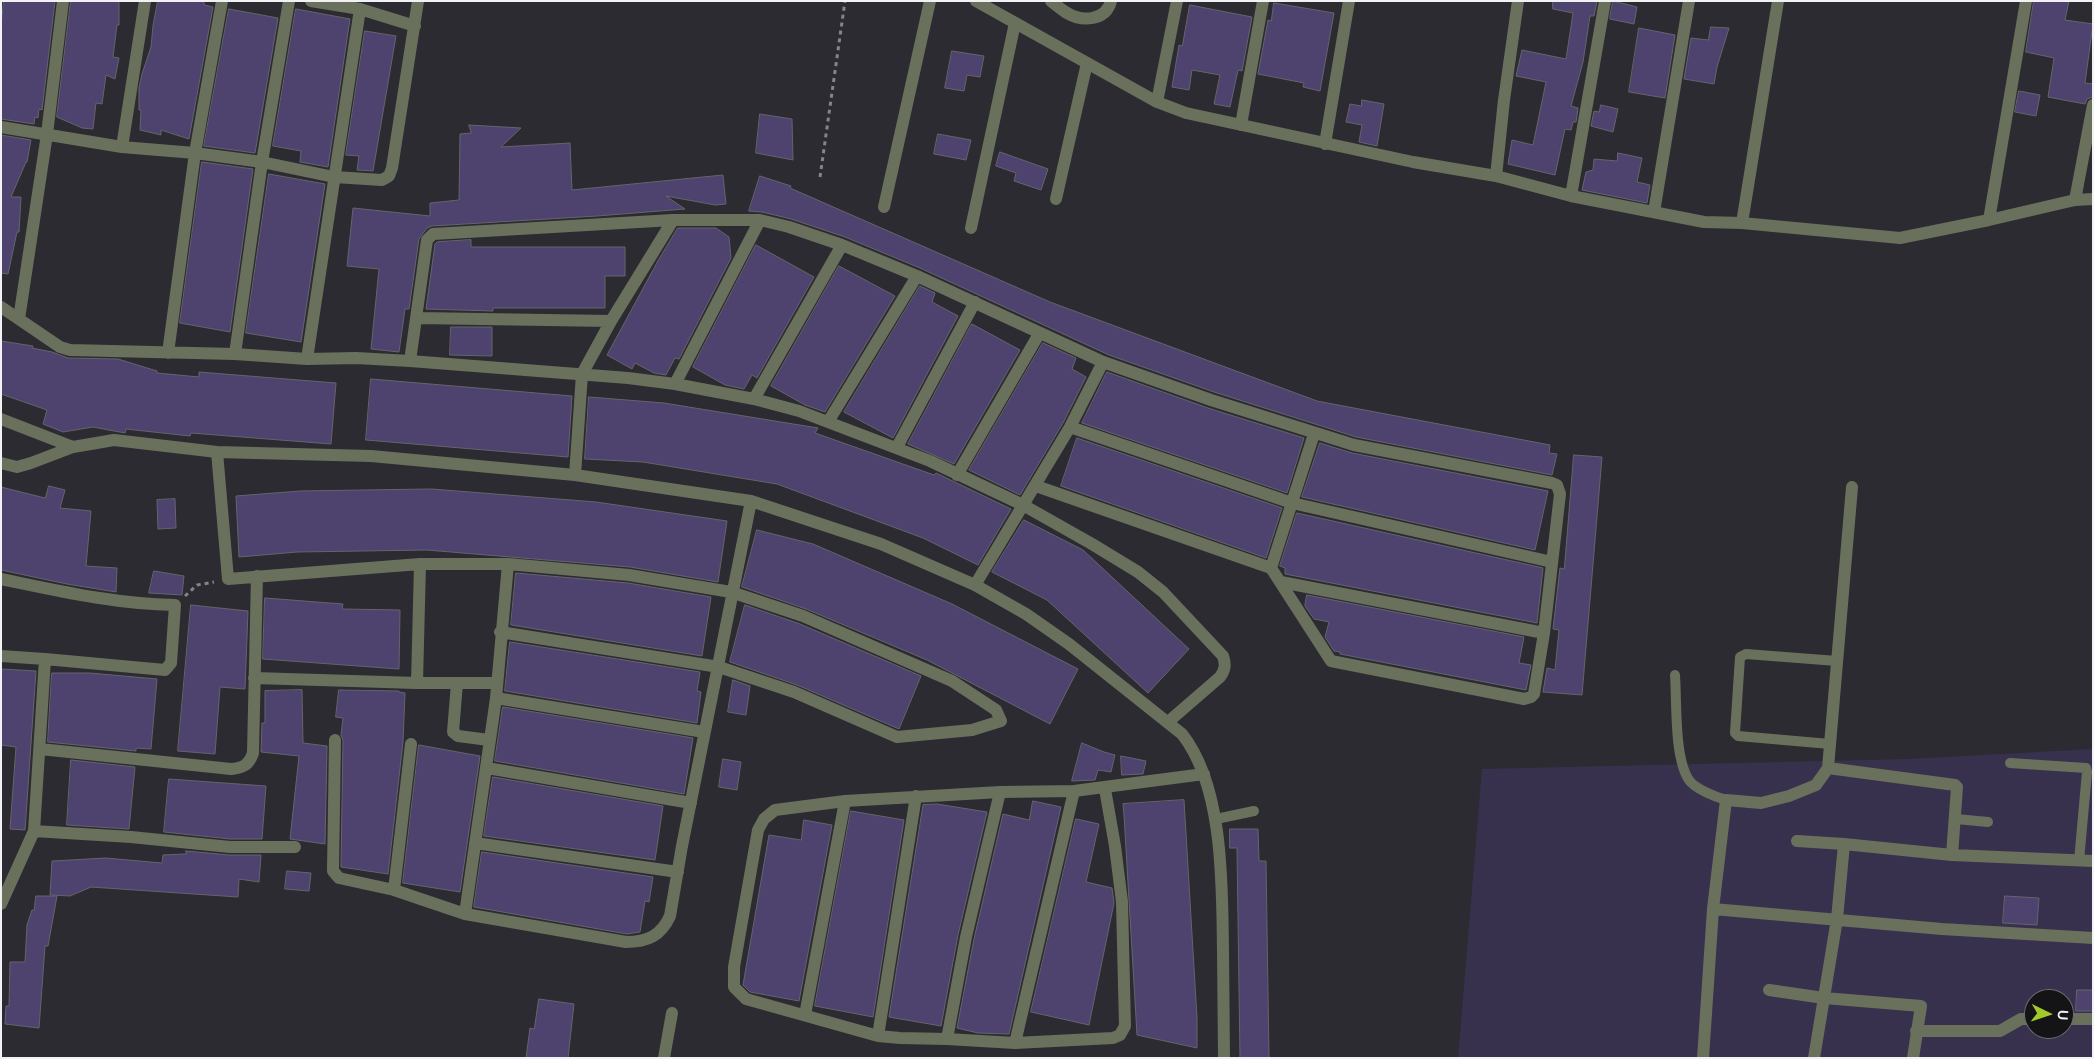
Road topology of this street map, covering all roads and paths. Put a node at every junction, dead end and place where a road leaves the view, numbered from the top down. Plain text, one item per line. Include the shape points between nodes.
1 (63, 1) edge
2 (145, 1) edge
3 (222, 1) edge
4 (289, 1) edge
5 (310, 1) edge
6 (418, 1) edge
7 (845, 1) edge
8 (930, 1) edge
9 (976, 1) edge
10 (1051, 1) edge
11 (1110, 1) edge
12 (1177, 1) edge
13 (1263, 1) edge
14 (1350, 1) edge
15 (1518, 1) edge
16 (1605, 1) edge
17 (1689, 1) edge
18 (1778, 1) edge
19 (2026, 1) edge
20 (360, 8) junction
21 (1015, 23) junction
22 (415, 26) junction
23 (1087, 63) junction
24 (1157, 102) junction
25 (2093, 105) edge
26 (1241, 126) junction
27 (1, 127) edge
28 (47, 134) junction
29 (1325, 144) junction
30 (122, 147) junction
31 (195, 153) junction
32 (262, 162) junction
33 (1496, 176) junction
34 (334, 177) junction
35 (820, 178) dead end
36 (1571, 196) junction
37 (1056, 199) dead end
38 (2093, 199) edge
39 (2075, 200) junction
40 (884, 206) dead end
41 (1654, 212) junction
42 (674, 220) junction
43 (760, 220) junction
44 (1989, 220) junction
45 (1742, 223) junction
46 (971, 228) dead end
47 (842, 245) junction
48 (916, 276) junction
49 (975, 302) junction
50 (1, 307) edge
51 (416, 318) junction
52 (19, 319) junction
53 (611, 321) junction
54 (1039, 334) junction
55 (168, 354) junction
56 (235, 354) junction
57 (307, 359) junction
58 (410, 362) junction
59 (1103, 362) junction
60 (582, 374) junction
61 (675, 384) junction
62 (754, 399) junction
63 (1, 419) edge
64 (828, 422) junction
65 (1070, 427) junction
66 (1314, 434) junction
67 (73, 447) junction
68 (897, 448) junction
69 (217, 452) junction
70 (1, 463) edge
71 (575, 475) junction
72 (957, 475) junction
73 (1036, 486) junction
74 (1852, 487) dead end
75 (751, 501) junction
76 (1292, 503) junction
77 (1023, 505) junction
78 (1552, 562) junction
79 (420, 564) junction
80 (508, 564) junction
81 (1271, 568) junction
82 (256, 576) junction
83 (1, 578) edge
84 (228, 579) junction
85 (1281, 582) junction
86 (975, 585) junction
87 (731, 592) junction
88 (175, 605) junction
89 (500, 632) junction
90 (1544, 633) junction
91 (1, 656) edge
92 (45, 659) junction
93 (1837, 661) junction
94 (719, 667) junction
95 (1675, 675) dead end
96 (254, 678) junction
97 (457, 682) junction
98 (497, 682) junction
99 (417, 683) junction
100 (496, 698) junction
101 (1168, 722) junction
102 (704, 732) junction
103 (335, 740) dead end
104 (490, 740) junction
105 (411, 744) dead end
106 (1830, 744) junction
107 (40, 749) junction
108 (2010, 763) dead end
109 (487, 768) junction
110 (1828, 768) junction
111 (1204, 774) junction
112 (1104, 789) junction
113 (1000, 792) junction
114 (1074, 792) junction
115 (916, 796) junction
116 (1726, 800) junction
117 (845, 801) junction
118 (690, 803) junction
119 (1254, 811) dead end
120 (1956, 819) junction
121 (1216, 820) junction
122 (1988, 822) dead end
123 (34, 831) junction
124 (1797, 841) dead end
125 (475, 843) junction
126 (1844, 844) junction
127 (295, 847) dead end
128 (1952, 855) junction
129 (2079, 861) junction
130 (2093, 861) edge
131 (678, 872) junction
132 (394, 890) junction
133 (1, 904) edge
134 (1713, 909) junction
135 (465, 914) junction
136 (1837, 920) junction
137 (2093, 938) edge
138 (1769, 990) dead end
139 (1824, 998) junction
140 (672, 1014) dead end
141 (805, 1015) junction
142 (2024, 1019) edge
143 (2074, 1019) edge
144 (2093, 1019) edge
145 (1916, 1031) junction
146 (878, 1036) junction
147 (947, 1038) junction
148 (1015, 1043) junction
149 (664, 1058) edge
150 (1224, 1058) edge
151 (1704, 1058) edge
152 (1814, 1058) edge
153 (1913, 1058) edge

1 - 28 street
2 - 30 street
3 - 31 street
4 - 32 street
5 - 20 street
6 - 22 street
7 - 35 path
8 - 40 street
9 - 21 street
10 - 11 street via 1068,14 1092,19 1102,14 1110,6
12 - 24 street
13 - 26 street
14 - 29 street
15 - 33 street
16 - 36 street
17 - 41 street
18 - 45 street
19 - 44 street
20 - 22 street
20 - 34 street
21 - 23 street
21 - 46 street
22 - 34 street via 389,176 382,180
23 - 24 street
23 - 37 street
24 - 26 street
25 - 39 street
26 - 29 street
27 - 28 street
28 - 30 street
28 - 52 street
29 - 33 street
30 - 31 street
31 - 32 street
31 - 55 street
32 - 34 street
32 - 56 street
33 - 36 street
34 - 57 street
36 - 41 street
38 - 39 street
39 - 44 street
41 - 45 street via 1704,222
42 - 43 street
42 - 51 street via 433,234 427,240
42 - 53 street
43 - 47 street
43 - 61 street
44 - 45 street via 1900,238
47 - 48 street
47 - 62 street
48 - 49 street
48 - 64 street
49 - 54 street
49 - 68 street
50 - 52 street
51 - 53 street
51 - 58 street
52 - 55 street via 70,350
53 - 60 street
54 - 59 street
54 - 72 street
55 - 56 street
56 - 57 street
57 - 58 street
58 - 60 street
59 - 65 street
59 - 66 street
60 - 61 street
60 - 71 street
61 - 62 street
62 - 64 street
63 - 67 street
64 - 68 street
65 - 73 street
65 - 76 street
66 - 76 street
66 - 78 street via 1354,445 1552,482 1560,494
67 - 69 street via 114,440
67 - 70 street via 17,467
68 - 72 street
69 - 71 street via 371,456
69 - 84 street
71 - 75 street
72 - 77 street
73 - 77 street
73 - 81 street
74 - 93 street
75 - 86 street via 880,544
75 - 87 street
76 - 78 street
76 - 81 street
77 - 86 street
77 - 101 street via 1138,572 1163,592 1223,656 1225,670 1220,678
78 - 90 street
79 - 80 street
79 - 82 street
79 - 99 street
80 - 87 street via 629,575
80 - 89 street
81 - 85 street
82 - 84 street
82 - 96 street
83 - 88 street via 84,597
84 - 88 path via 197,585
85 - 90 street
85 - 90 street via 1332,661 1496,694 1524,699 1534,694
86 - 101 street via 1048,628
87 - 94 street
87 - 94 street via 803,616 952,681 996,710 1001,721 972,730 897,737 794,692
88 - 92 street via 171,663 165,670
89 - 94 street
89 - 98 street
91 - 92 street
92 - 107 street
93 - 106 street
93 - 106 lane via 1746,654 1740,657 1738,736
94 - 102 street
95 - 116 lane via 1680,758 1689,781 1712,796
96 - 99 street
96 - 107 street via 253,753 246,766 239,768
97 - 98 street
97 - 99 street
97 - 104 street via 453,732 458,736
98 - 100 street
100 - 102 street
100 - 104 street
101 - 111 street via 1195,752
102 - 118 street
103 - 132 street via 333,871 339,878
104 - 109 street
105 - 132 street
106 - 110 street
107 - 123 street
108 - 129 lane via 2086,768
109 - 118 street
109 - 125 street
110 - 116 street via 1816,785 1789,796 1761,803
110 - 120 street via 1952,783 1957,787
111 - 112 street
111 - 121 street
112 - 114 street
112 - 148 street via 1122,902 1125,1026 1120,1035 1113,1038
113 - 114 street
113 - 115 street
113 - 147 street via 966,937
114 - 148 street
115 - 117 street
115 - 146 street
116 - 134 street
117 - 141 street
117 - 141 street via 775,810 764,819 758,830 734,968 734,987 746,999
118 - 131 street
119 - 121 lane
120 - 122 lane
120 - 128 street
121 - 150 street via 1222,915
123 - 127 street via 230,847
123 - 133 street
124 - 126 street
125 - 131 street
125 - 135 street
126 - 128 street
126 - 136 street
128 - 129 street
129 - 130 street
131 - 135 street via 666,926 652,938 640,942
132 - 135 street
134 - 136 street
134 - 151 street
136 - 137 street
136 - 139 street
138 - 139 street
139 - 145 street via 1921,1006
139 - 152 street
140 - 149 street
141 - 146 street
142 - 145 street via 2000,1031
143 - 144 street
145 - 153 street
146 - 147 street
147 - 148 street

